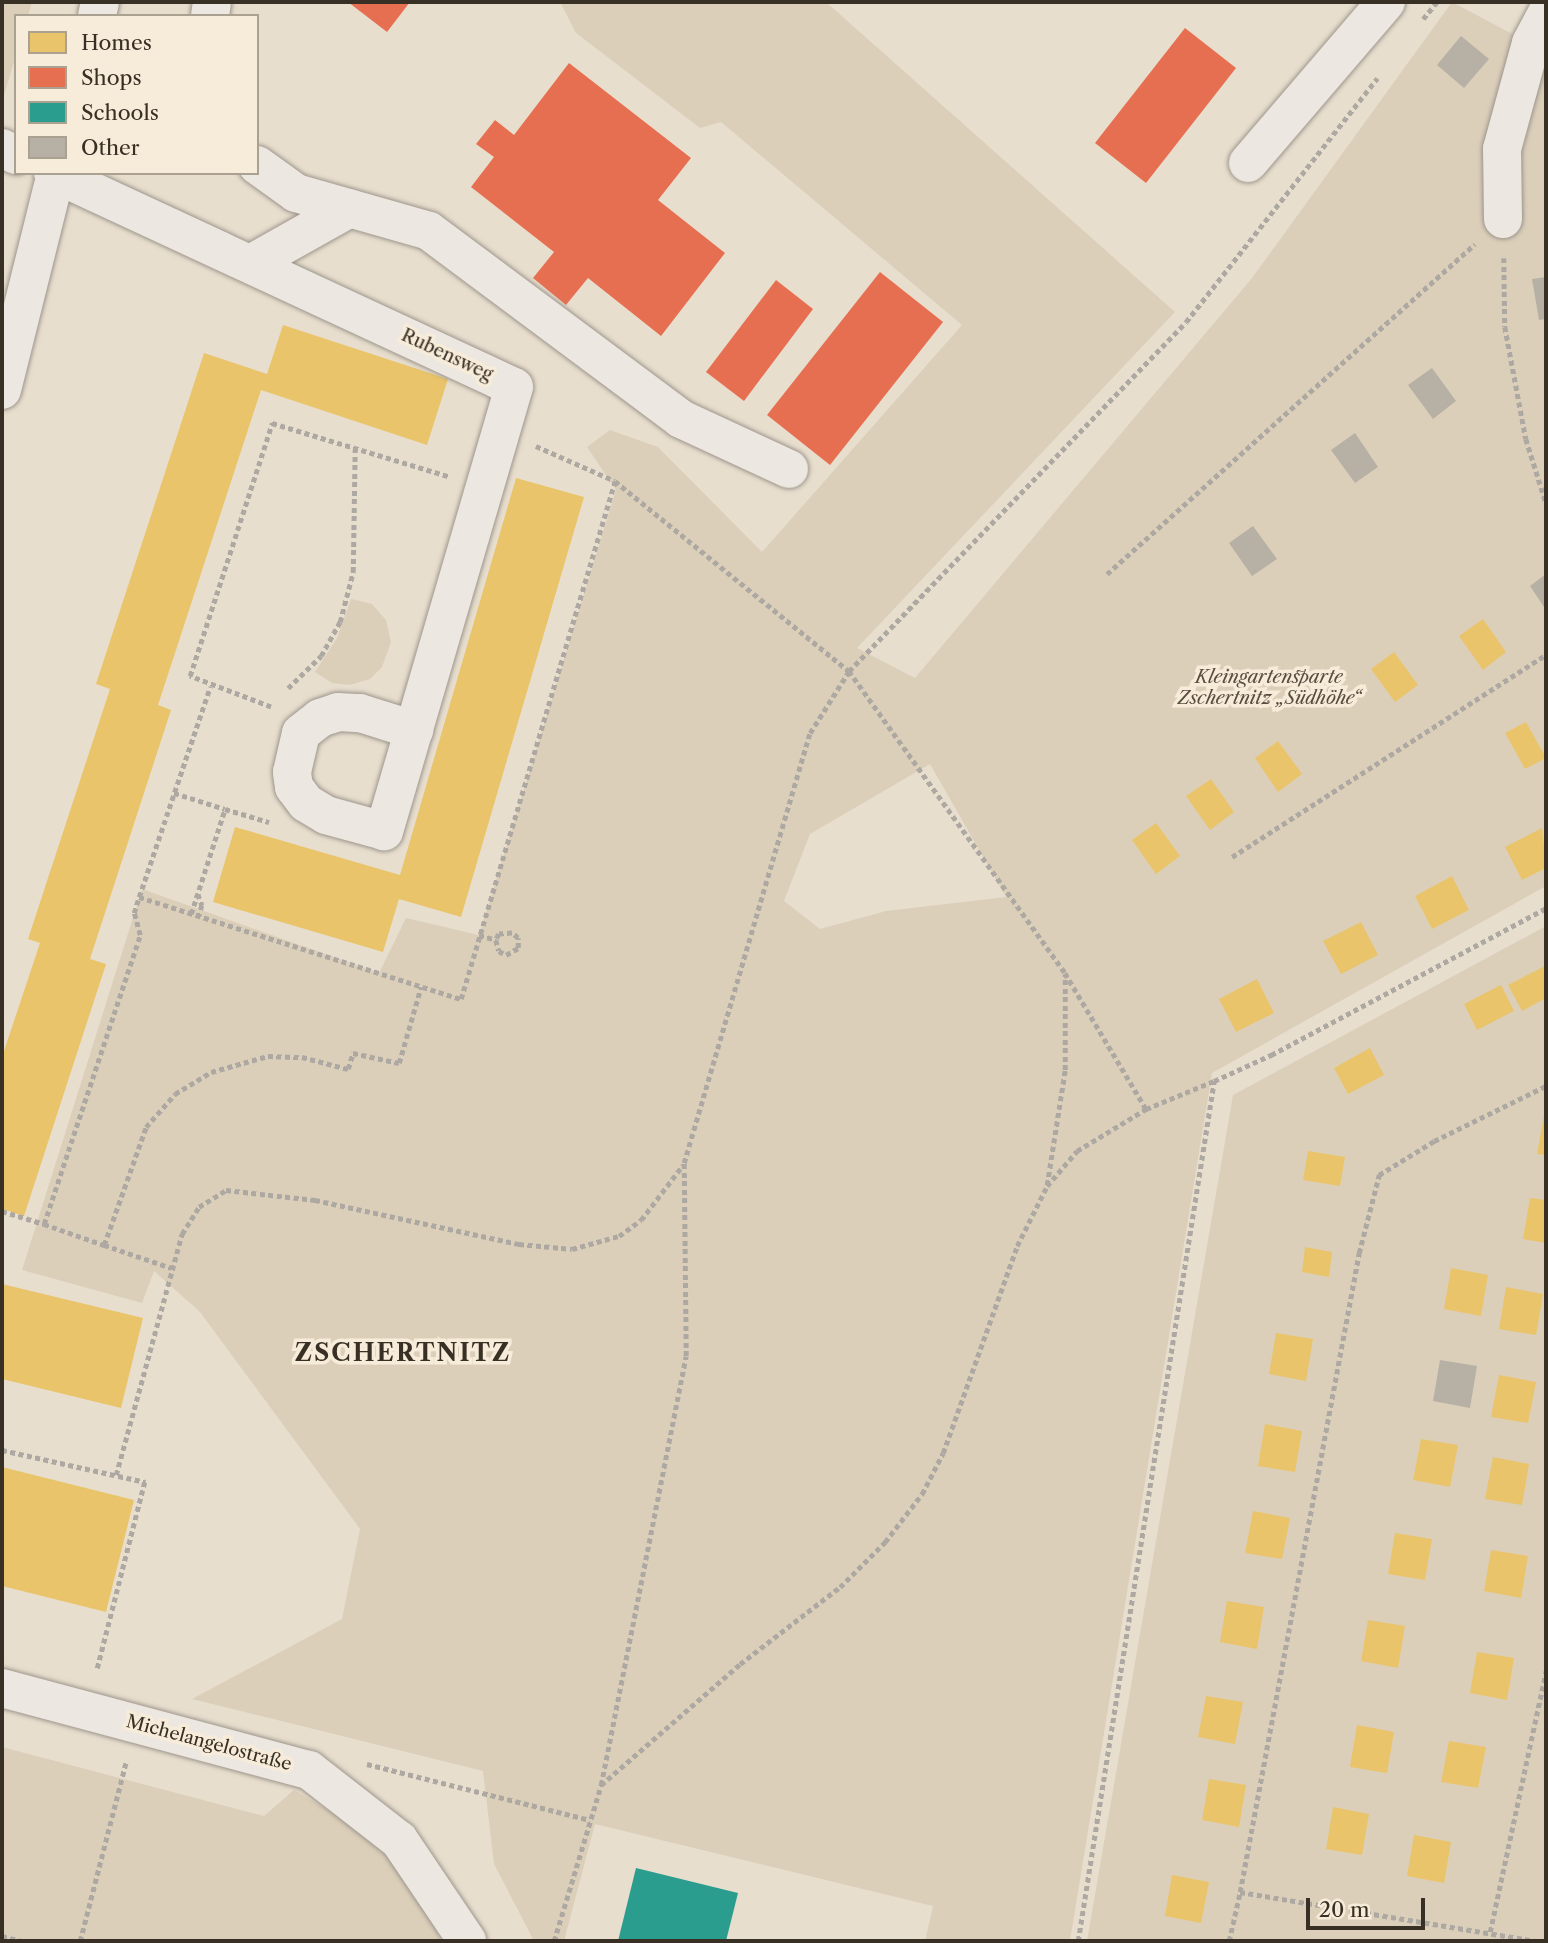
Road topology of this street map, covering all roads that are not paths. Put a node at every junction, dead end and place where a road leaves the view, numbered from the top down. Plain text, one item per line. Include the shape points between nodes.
1 (1386, 2) edge
2 (1531, 2) edge
3 (1546, 13) edge
4 (1248, 163) dead end
5 (259, 166) edge
6 (55, 175) edge
7 (57, 175) edge
8 (350, 208) junction
9 (1503, 219) road end
10 (252, 263) junction
11 (2, 390) edge
12 (789, 469) dead end
13 (414, 730) junction
14 (2, 1688) edge
15 (467, 1941) edge

1 - 4 street
2 - 3 street
3 - 9 street via 1531,43 1502,149
5 - 8 street via 296,193
6 - 11 street
7 - 10 street, Rubensweg
8 - 10 street
8 - 12 street via 429,230 681,419
10 - 13 street, Rubensweg via 514,387
13 - 13 street, Rubensweg via 384,831 326,815 306,803 294,787 292,772 301,733 320,718 338,712 360,713
14 - 15 street, Michelangelostraße via 309,1769 399,1840

